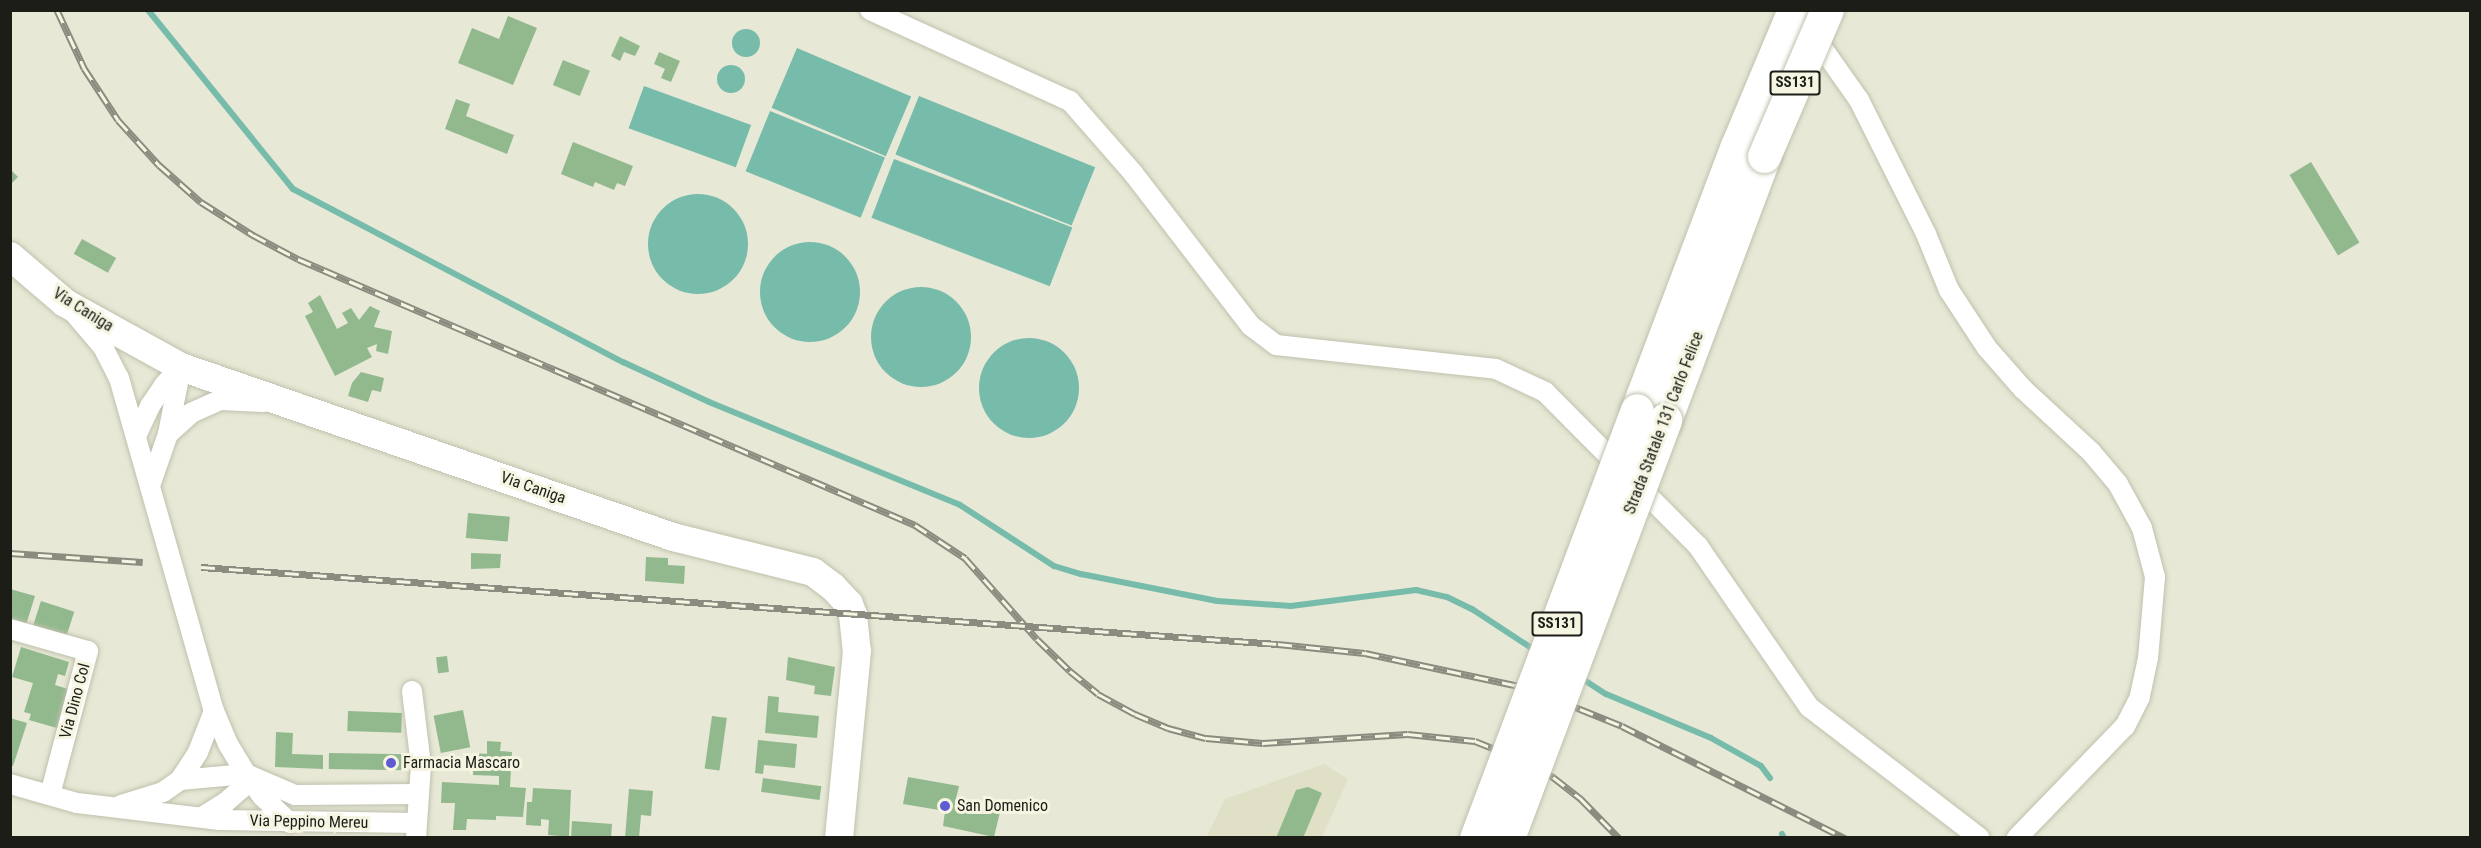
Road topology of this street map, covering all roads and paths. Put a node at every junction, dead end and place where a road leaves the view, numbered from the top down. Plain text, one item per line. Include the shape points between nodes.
1 (870, 10) edge
2 (1795, 10) edge
3 (1827, 10) edge
4 (1750, 151) junction
5 (10, 256) edge
6 (65, 303) junction
7 (181, 367) junction
8 (288, 402) junction
9 (1651, 415) junction
10 (137, 434) junction
11 (168, 434) junction
12 (151, 483) junction
13 (10, 629) edge
14 (412, 690) dead end
15 (214, 711) junction
16 (246, 774) junction
17 (180, 780) junction
18 (10, 784) edge
19 (418, 794) junction
20 (50, 795) junction
21 (111, 808) junction
22 (202, 817) junction
23 (290, 823) junction
24 (416, 830) edge
25 (839, 837) edge
26 (1476, 837) edge
27 (1508, 837) edge
28 (1980, 837) edge
29 (2017, 837) edge

1 - 28 street via 1070,101 1133,173 1251,326 1276,345 1496,369 1545,392 1698,546 1809,707
2 - 4 highway, Strada Statale 131 Carlo Felice / SS131
2 - 29 street via 1859,100 1926,234 1949,290 1988,348 2023,389 2091,452 2118,484 2142,528 2155,577 2148,658 2140,698 2125,726
3 - 4 highway, Strada Statale 131 Carlo Felice / SS131, bridge
4 - 9 highway, Strada Statale 131 Carlo Felice / SS131
5 - 6 street, Via Caniga
6 - 7 street, Via Caniga
6 - 10 street via 103,347 119,378
7 - 8 street, Via Caniga
7 - 10 street via 150,406
7 - 11 street
8 - 11 street via 220,400 191,412
8 - 25 street, Via Caniga via 673,537 813,572 833,587 854,615 857,651
9 - 26 highway, Strada Statale 131 Carlo Felice / SS131, bridge
9 - 27 highway, Strada Statale 131 Carlo Felice / SS131, bridge
10 - 12 street
11 - 12 street
12 - 15 street
13 - 20 street, Via Dino Col via 88,651
14 - 19 street via 422,765
15 - 16 street
15 - 17 street, Via Peppino Mereu via 198,752
16 - 17 street, Via Peppino Mereu
16 - 19 street via 295,795
16 - 22 street, Via Peppino Mereu via 242,788
16 - 23 street
17 - 21 street, Via Peppino Mereu via 163,792
18 - 20 street, Via Peppino Mereu
19 - 24 street
20 - 21 street, Via Peppino Mereu
21 - 22 street, Via Peppino Mereu
22 - 23 street, Via Peppino Mereu
23 - 24 street, Via Peppino Mereu

